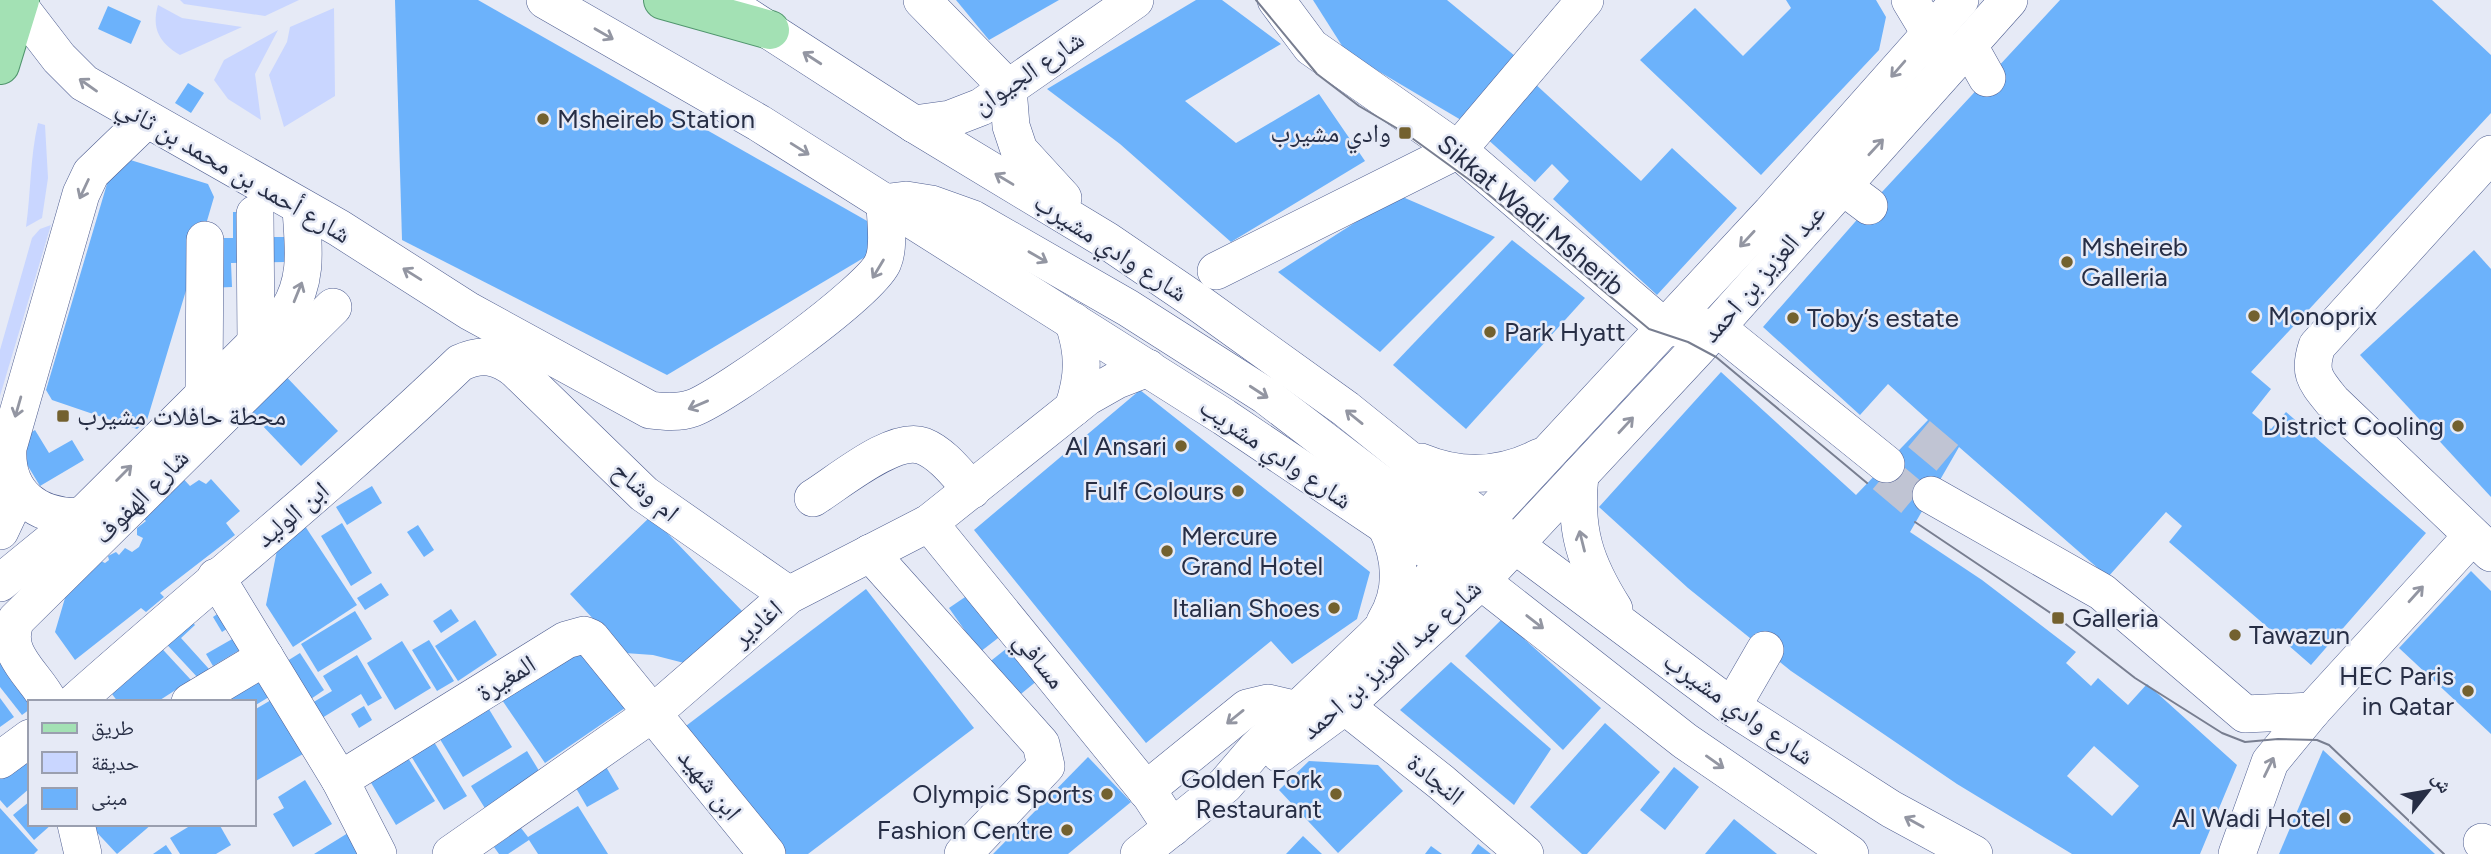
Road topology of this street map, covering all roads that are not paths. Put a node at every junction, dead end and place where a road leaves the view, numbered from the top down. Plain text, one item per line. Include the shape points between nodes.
1 (545, 0) edge
2 (663, 0) edge
3 (720, 0) edge
4 (922, 0) edge
5 (1135, 0) edge
6 (1254, 0) edge
7 (1276, 0) edge
8 (1585, 0) edge
9 (1910, 0) edge
10 (2009, 0) edge
11 (1957, 1) edge
12 (19, 3) edge
13 (770, 30) junction
14 (1930, 33) junction
15 (1311, 47) junction
16 (1965, 50) junction
17 (0, 65) edge
18 (1987, 78) dead end
19 (1008, 88) junction
20 (146, 121) junction
21 (914, 124) junction
22 (1458, 150) junction
23 (2491, 154) edge
24 (885, 203) junction
25 (301, 208) junction
26 (255, 214) dead end
27 (217, 240) dead end
28 (1106, 240) junction
29 (1216, 271) dead end
30 (333, 307) dead end
31 (1073, 321) junction
32 (1716, 327) junction
33 (1665, 328) junction
34 (256, 343) junction
35 (1148, 368) junction
36 (516, 370) joint
37 (216, 380) junction
38 (1073, 408) junction
39 (1396, 449) junction
40 (1547, 453) junction
41 (1886, 464) dead end
42 (1580, 475) junction
43 (18, 493) junction
44 (966, 495) junction
45 (1931, 495) dead end
46 (813, 498) dead end
47 (82, 516) junction
48 (929, 523) junction
49 (1386, 526) junction
50 (0, 531) edge
51 (1466, 541) junction
52 (2481, 544) edge
53 (1515, 545) junction
54 (870, 553) junction
55 (215, 577) junction
56 (1481, 581) junction
57 (0, 583) edge
58 (789, 595) junction
59 (1623, 624) junction
60 (1374, 638) junction
61 (1765, 650) dead end
62 (265, 657) junction
63 (48, 700) edge
64 (77, 700) edge
65 (193, 700) edge
66 (1345, 706) junction
67 (1732, 707) junction
68 (1298, 710) junction
69 (2312, 710) junction
70 (653, 713) junction
71 (28, 739) edge
72 (0, 760) edge
73 (340, 780) junction
74 (1225, 785) junction
75 (1148, 793) junction
76 (1184, 818) junction
77 (378, 854) edge
78 (451, 854) edge
79 (767, 854) edge
80 (963, 854) edge
81 (1139, 854) edge
82 (1525, 854) edge
83 (1850, 854) edge
84 (1974, 854) edge
85 (2237, 854) edge

1 -> 24 street via 759,123
2 - 13 main road
3 - 13 street, شارع وادي مشيرب
4 - 19 street
5 - 19 street, شارع الجيوان
6 - 15 street, Sikkat Wadi Msherib
7 - 15 street, Sikkat Wadi Msherib
8 - 22 street
9 - 14 street
10 - 16 street, عبد العزيز بن احمد
11 - 14 street, عبد العزيز بن احمد
11 - 16 street
12 - 17 main road, شارع أحمد بن محمد بن ثاني
20 -> 12 street, شارع أحمد بن محمد بن ثاني via 84,83
21 -> 13 street, شارع وادي مشيرب
14 - 16 street
14 -> 33 street, عبد العزيز بن احمد
15 - 22 street, Sikkat Wadi Msherib
16 - 18 street
32 -> 16 street, عبد العزيز بن احمد via 1855,195
19 - 21 street, شارع الجيوان via 966,114
19 - 28 street via 1011,127 1019,150
20 - 25 street, شارع أحمد بن محمد بن ثاني
20 -> 43 street via 91,173 80,194 8,448 8,471
28 -> 21 street, شارع وادي مشيرب
22 - 29 street
22 - 33 street, Sikkat Wadi Msherib
23 - 52 street via 2379,258 2318,346 2311,365 2317,382 2373,463
24 -> 25 street, شارع أحمد بن محمد بن ثاني via 884,260 872,280 819,325 705,403 678,412 650,410 469,311
24 - 31 street
24 -> 51 street via 930,204 973,219 1128,308 1266,396
34 -> 25 street via 288,312 301,287
26 - 34 street
27 - 37 street
39 -> 28 street, شارع وادي مشيرب via 1291,368
30 - 63 street, شارع الهفوف via 16,620 11,636 15,653
31 - 35 street, شارع وادي مشريب
31 - 38 street via 1082,355
32 - 33 street
32 - 41 street
42 -> 32 street, عبد العزيز بن احمد
33 - 40 street, عبد العزيز بن احمد
34 - 37 street
35 - 38 street, اغادير via 1102,387
35 - 49 street, شارع وادي مشريب
36 - 55 street, ابن الوليد via 483,356 460,363 318,494
36 - 58 street, ام وشاح via 644,494
47 -> 37 street
38 - 44 street, اغادير
39 - 40 street via 1441,470 1475,475 1506,470
39 - 51 street, شارع وادي مشيرب
40 - 51 street, عبد العزيز بن احمد
42 - 53 street, عبد العزيز بن احمد
59 -> 42 street via 1590,566 1581,540 1576,510
43 - 47 street via 47,513
43 - 50 street
44 - 46 street via 921,460 885,452
44 - 48 street, اغادير
45 - 69 street via 2102,592 2245,714
47 - 57 street
48 - 54 street, اغادير
48 - 75 street, مسافي
49 - 51 street, شارع وادي مشريب
49 - 60 street via 1398,559 1398,585 1390,614
51 - 53 street, شارع وادي مشريب
51 - 56 street, شارع وادي مشريب
51 - 60 street, شارع عبد العزيز بن احمد
69 -> 52 street
53 - 56 street, شارع عبد العزيز بن احمد
53 - 59 street, شارع وادي مشيرب
54 - 58 street, اغادير
54 - 80 street via 1046,754 1046,766
55 - 62 street
55 - 64 street, ابن الوليد
56 - 66 street, شارع عبد العزيز بن احمد
56 -> 83 street, شارع وادي مشيرب via 1685,741
58 - 70 street, اغادير
59 - 67 street, شارع وادي مشيرب
60 - 68 street, شارع عبد العزيز بن احمد
61 - 67 street
62 - 65 street
62 - 73 street
66 - 74 street, شارع عبد العزيز بن احمد via 1268,763
66 - 82 street, النجادة
84 -> 67 street, شارع وادي مشيرب via 1891,809
68 - 74 street, شارع عبد العزيز بن احمد
68 -> 75 street via 1268,703 1247,708
85 -> 69 street via 2270,762
70 - 73 street, المغيرة via 591,638 576,635
70 - 78 street, اغادير
70 - 79 street, ابن شهيد
71 - 72 street
73 - 77 street
74 - 76 street, شارع عبد العزيز بن احمد
75 - 76 street, مسافي
76 - 81 street, شارع عبد العزيز بن احمد

